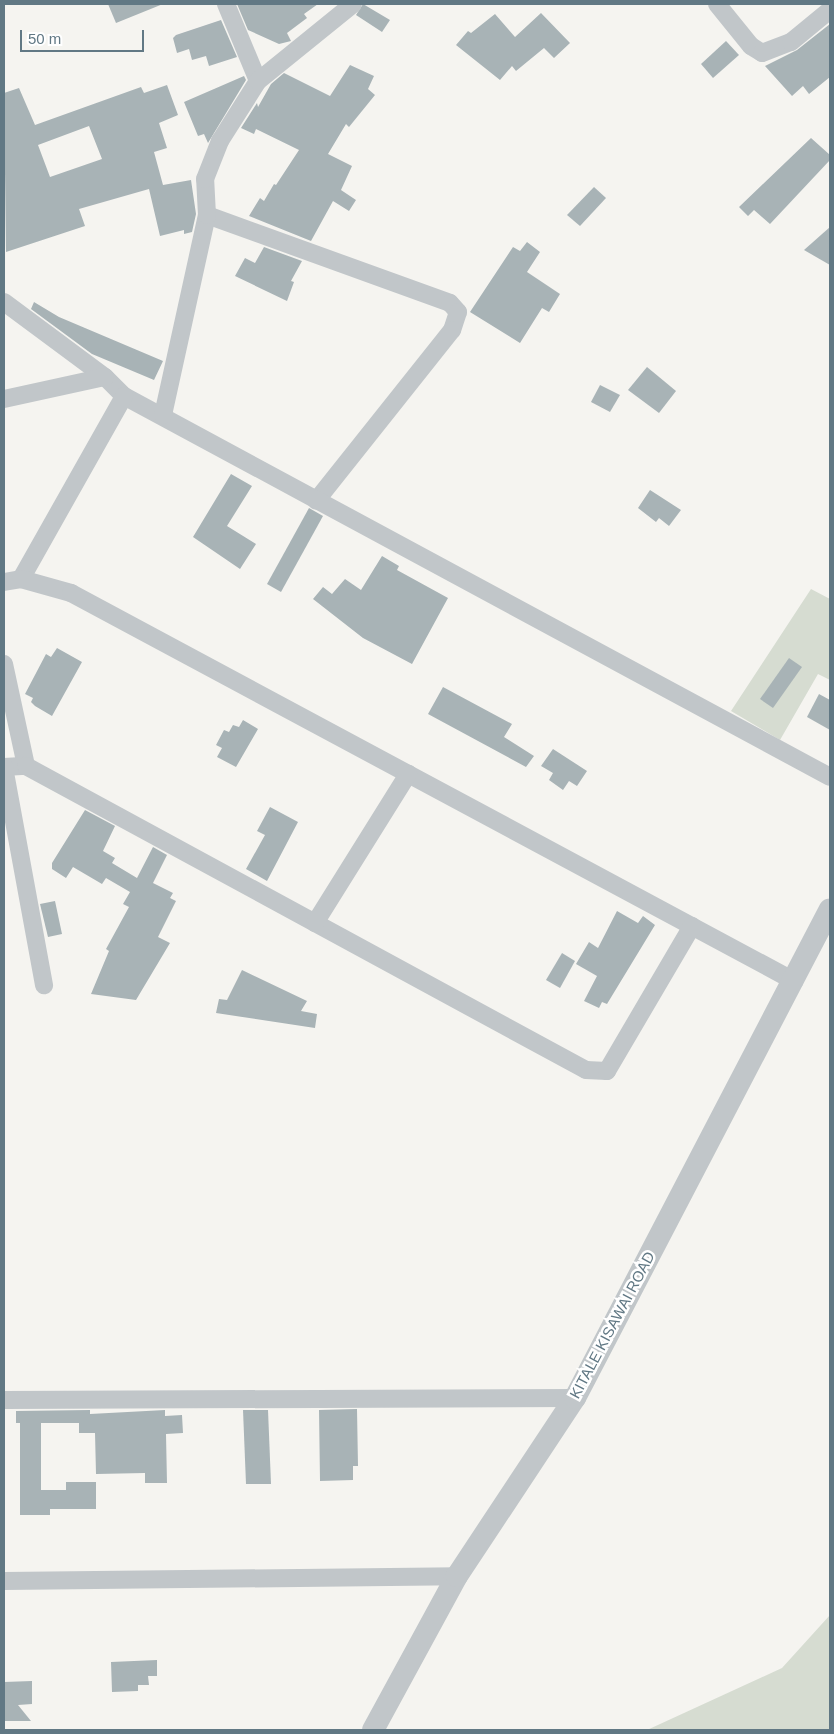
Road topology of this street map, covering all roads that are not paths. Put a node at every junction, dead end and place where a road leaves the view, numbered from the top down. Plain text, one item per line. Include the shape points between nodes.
1 (226, 4) edge
2 (353, 4) edge
3 (718, 4) edge
4 (830, 10) edge
5 (258, 81) junction
6 (207, 215) junction
7 (4, 302) edge
8 (105, 377) junction
9 (124, 396) junction
10 (4, 399) edge
11 (163, 415) junction
12 (316, 501) junction
13 (21, 579) junction
14 (4, 582) edge
15 (4, 664) edge
16 (26, 766) junction
17 (4, 767) edge
18 (408, 774) junction
19 (830, 778) edge
20 (830, 909) edge
21 (315, 923) junction
22 (692, 926) junction
23 (794, 981) junction
24 (44, 985) dead end
25 (575, 1398) junction
26 (4, 1400) edge
27 (457, 1576) junction
28 (4, 1582) edge
29 (373, 1730) edge

1 - 5 street
2 - 5 street
3 - 4 street via 751,46 762,53 792,42
5 - 6 street via 220,141 205,179
6 - 11 street
6 - 12 street via 450,303 458,312 452,330
7 - 8 street
8 - 9 street
8 - 10 street
9 - 11 street
9 - 13 street
11 - 12 street
12 - 19 street
13 - 14 street
13 - 18 street via 71,593
15 - 16 street
16 - 17 street
16 - 21 street
17 - 24 street
18 - 21 street
18 - 22 street
20 - 23 street, KITALE KISAWAI ROAD
21 - 22 street via 586,1070 607,1071
22 - 23 street
23 - 25 street, KITALE KISAWAI ROAD via 736,1084
25 - 26 street
25 - 27 street, KITALE KISAWAI ROAD
27 - 28 street
27 - 29 street, KITALE KISAWAI ROAD

